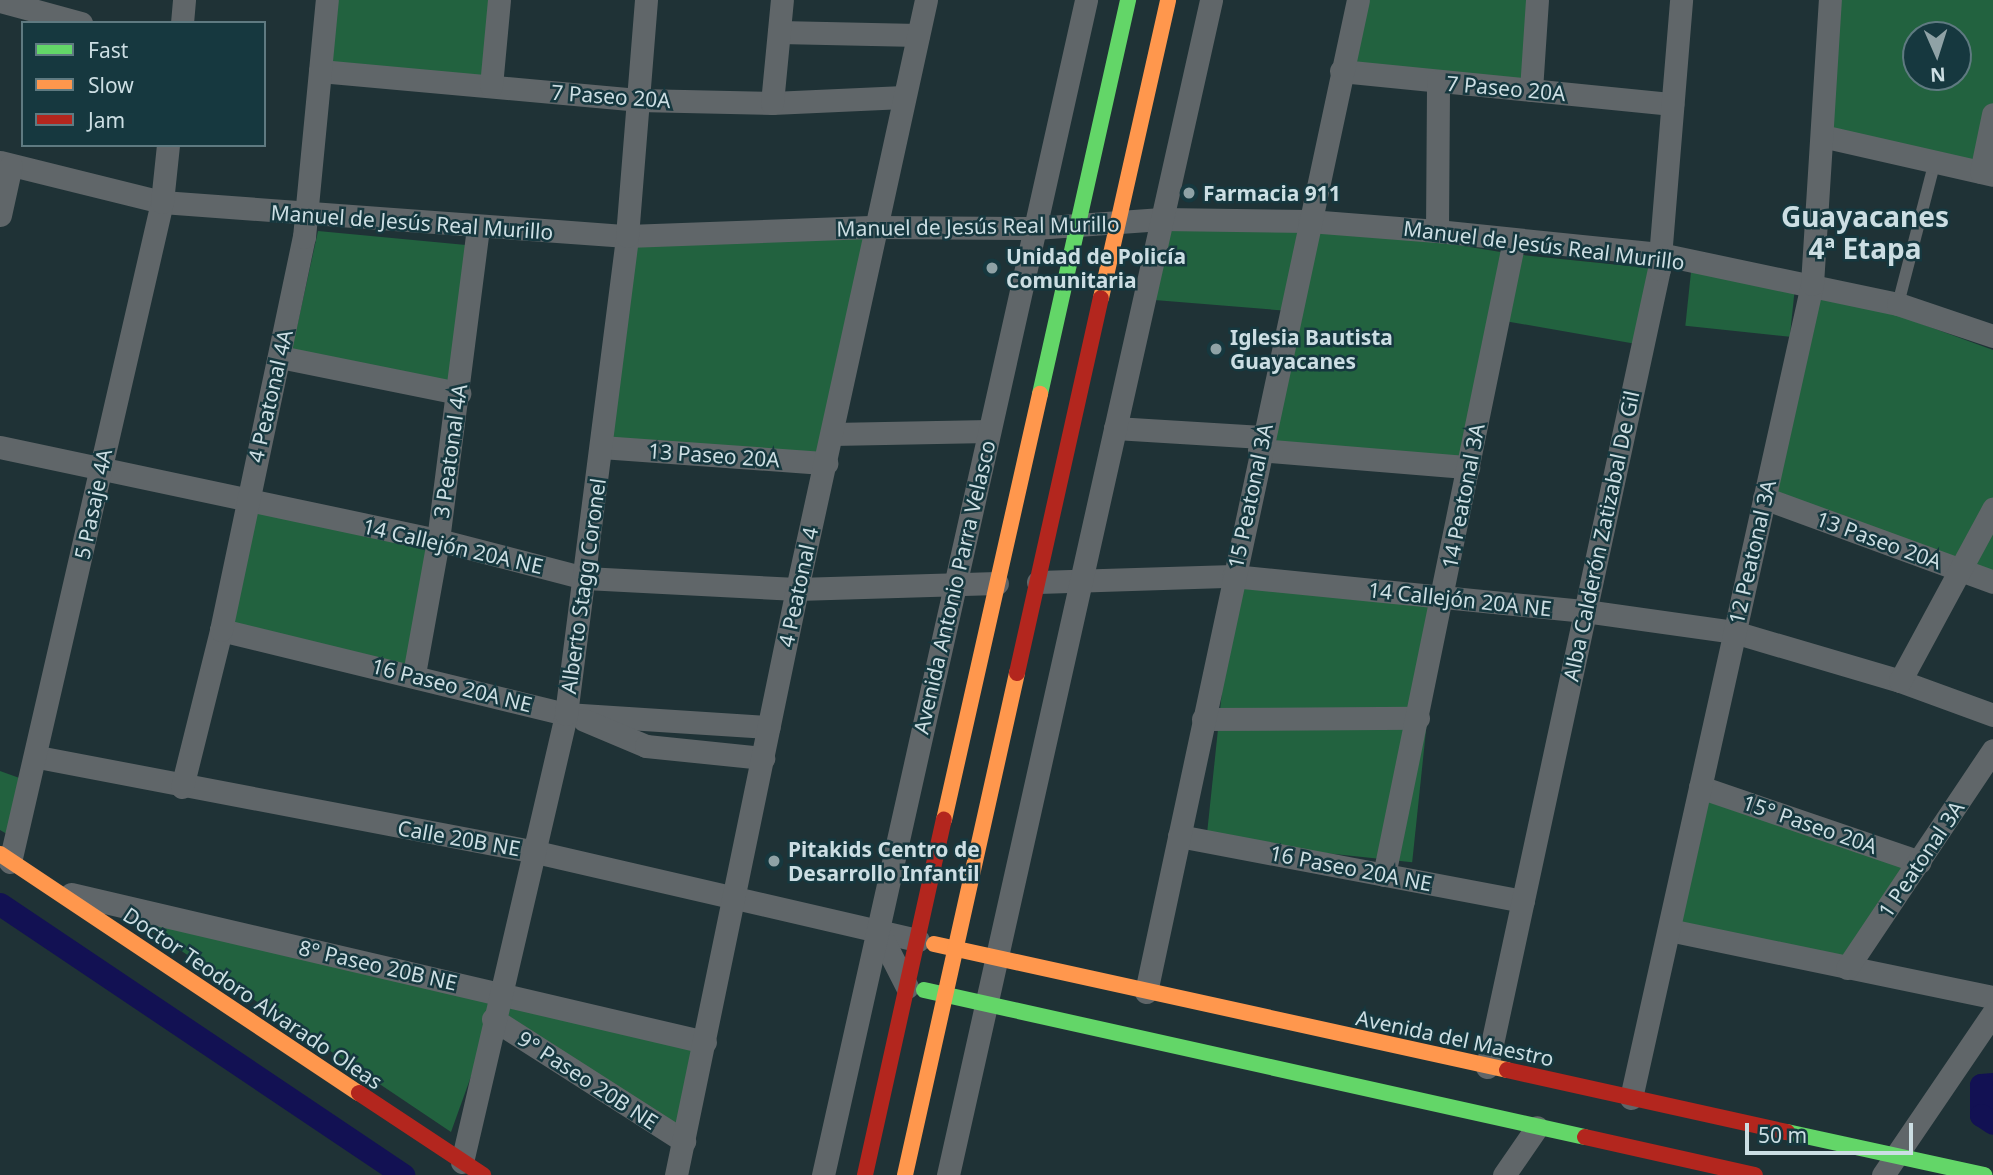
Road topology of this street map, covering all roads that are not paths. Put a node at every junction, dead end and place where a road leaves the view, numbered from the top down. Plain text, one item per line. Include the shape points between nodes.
1 (184, 0) edge
2 (327, 0) edge
3 (499, 0) edge
4 (646, 0) edge
5 (782, 0) edge
6 (926, 0) edge
7 (1086, 0) edge
8 (1128, 0) edge
9 (1168, 0) edge
10 (1211, 0) edge
11 (1358, 0) edge
12 (1537, 0) edge
13 (1681, 0) edge
14 (1830, 0) edge
15 (0, 1) edge
16 (33, 5) edge
17 (76, 21) edge
18 (182, 21) edge
19 (779, 32) junction
20 (918, 35) junction
21 (320, 71) junction
22 (1340, 71) junction
23 (1438, 81) junction
24 (491, 86) junction
25 (1531, 90) junction
26 (904, 97) junction
27 (638, 100) junction
28 (772, 103) junction
29 (1672, 104) junction
30 (1993, 114) edge
31 (1822, 136) junction
32 (168, 147) edge
33 (1935, 161) junction
34 (6, 163) edge
35 (1987, 173) edge
36 (162, 202) junction
37 (0, 215) edge
38 (308, 216) junction
39 (1162, 219) junction
40 (1309, 221) junction
41 (1118, 223) junction
42 (1078, 226) junction
43 (478, 227) junction
44 (877, 227) junction
45 (1035, 228) junction
46 (1437, 231) junction
47 (627, 236) junction
48 (1514, 240) junction
49 (1660, 254) junction
50 (1812, 284) junction
51 (1898, 304) junction
52 (1993, 336) edge
53 (280, 357) junction
54 (459, 393) junction
55 (1115, 428) junction
56 (989, 431) junction
57 (832, 434) junction
58 (1260, 444) junction
59 (0, 447) edge
60 (601, 447) junction
61 (826, 463) junction
62 (1468, 467) junction
63 (100, 470) junction
64 (1765, 498) junction
65 (248, 503) junction
66 (1993, 509) edge
67 (438, 540) junction
68 (1960, 570) junction
69 (1233, 576) junction
70 (585, 578) junction
71 (1081, 581) junction
72 (1038, 582) junction
73 (1993, 582) edge
74 (998, 583) junction
75 (955, 584) junction
76 (797, 589) junction
77 (1443, 597) junction
78 (1585, 611) junction
79 (221, 630) junction
80 (1734, 632) junction
81 (414, 674) junction
82 (1900, 681) junction
83 (572, 715) junction
84 (1993, 715) edge
85 (1418, 718) junction
86 (1203, 719) junction
87 (769, 727) junction
88 (1993, 750) edge
89 (38, 757) junction
90 (763, 758) junction
91 (182, 787) junction
92 (1700, 787) junction
93 (1179, 836) junction
94 (536, 852) junction
95 (5, 858) edge
96 (1920, 862) junction
97 (1384, 875) junction
98 (50, 889) junction
99 (737, 896) junction
100 (1523, 901) junction
101 (878, 930) junction
102 (1668, 930) junction
103 (918, 940) junction
104 (956, 949) junction
105 (997, 959) junction
106 (1847, 968) junction
107 (907, 987) junction
108 (1146, 992) junction
109 (501, 993) junction
110 (946, 996) junction
111 (1993, 997) edge
112 (987, 1005) junction
113 (1993, 1013) edge
114 (493, 1019) junction
115 (705, 1042) junction
116 (1487, 1067) junction
117 (1631, 1098) junction
118 (1537, 1127) junction
119 (684, 1141) junction
120 (462, 1162) junction
121 (1889, 1165) edge
122 (1680, 1167) edge
123 (483, 1175) edge
124 (676, 1175) edge
125 (823, 1175) edge
126 (865, 1175) edge
127 (905, 1175) edge
128 (948, 1175) edge
129 (1504, 1175) edge
130 (1755, 1175) edge
131 (1984, 1175) edge

1 - 18 street
2 - 21 street, 4 Peatonal 4A
3 - 24 street
4 - 27 street, Alberto Stagg Coronel
5 - 19 street
6 - 20 street, 4 Peatonal 4
7 - 45 street, Avenida Antonio Parra Velasco
8 - 42 street, Avenida Antonio Parra Velasco
9 - 41 street
10 - 39 street
11 - 22 street, 15 Peatonal 3A
12 - 25 street
13 - 29 street, Alba Calderón Zatizabal De Gil
14 - 31 street, 12 Peatonal 3A
15 - 16 street
16 - 17 street
19 - 20 street
19 - 28 street
20 - 26 street, 4 Peatonal 4
21 - 24 street, 7 Paseo 20A
21 - 38 street, 4 Peatonal 4A
22 - 23 street, 7 Paseo 20A
22 - 40 street, 15 Peatonal 3A
23 - 25 street, 7 Paseo 20A
23 - 46 street
24 - 27 street, 7 Paseo 20A
25 - 29 street, 7 Paseo 20A
26 - 28 street, 7 Paseo 20A
26 - 44 street, 4 Peatonal 4
27 - 28 street, 7 Paseo 20A
27 - 47 street, Alberto Stagg Coronel
29 - 49 street, Alba Calderón Zatizabal De Gil
30 - 35 street
31 - 33 street
31 - 50 street, 12 Peatonal 3A
32 - 36 street, 5 Pasaje 4A
33 - 35 street
33 - 51 lane
34 - 36 street, Manuel de Jesús Real Murillo
34 - 37 street
36 - 38 street, Manuel de Jesús Real Murillo
36 - 63 street, 5 Pasaje 4A
38 - 43 street, Manuel de Jesús Real Murillo
38 - 53 street, 4 Peatonal 4A
39 - 40 street, Manuel de Jesús Real Murillo
39 - 41 street, Manuel de Jesús Real Murillo
39 - 55 street
40 - 46 street, Manuel de Jesús Real Murillo
40 - 58 street, 15 Peatonal 3A
41 - 42 street, Manuel de Jesús Real Murillo
41 - 72 street
42 - 45 street, Manuel de Jesús Real Murillo
42 - 74 street, Avenida Antonio Parra Velasco
43 - 47 street, Manuel de Jesús Real Murillo
43 - 54 street, 3 Peatonal 4A
44 - 45 street, Manuel de Jesús Real Murillo
44 - 47 street, Manuel de Jesús Real Murillo
44 - 57 street, 4 Peatonal 4
45 - 56 street, Avenida Antonio Parra Velasco
46 - 48 street, Manuel de Jesús Real Murillo
47 - 60 street, Alberto Stagg Coronel
48 - 49 street, Manuel de Jesús Real Murillo
48 - 62 street, 14 Peatonal 3A
49 - 50 street, Manuel de Jesús Real Murillo
49 - 78 street, Alba Calderón Zatizabal De Gil
50 - 51 street, Manuel de Jesús Real Murillo
50 - 64 street, 12 Peatonal 3A
51 - 52 street, Manuel de Jesús Real Murillo
53 - 54 street
53 - 65 street, 4 Peatonal 4A
54 - 67 street, 3 Peatonal 4A
55 - 58 street
55 - 71 street
56 - 57 street
56 - 75 street, Avenida Antonio Parra Velasco
57 - 61 street, 4 Peatonal 4
58 - 62 street
58 - 69 street, 15 Peatonal 3A
59 - 63 street, 14 Callejón 20A NE
60 - 61 street, 13 Paseo 20A
60 - 70 street, Alberto Stagg Coronel
61 - 76 street, 4 Peatonal 4
62 - 77 street, 14 Peatonal 3A
63 - 65 street, 14 Callejón 20A NE
63 - 89 street, 5 Pasaje 4A
64 - 68 street, 13 Paseo 20A
64 - 80 street, 12 Peatonal 3A
65 - 67 street, 14 Callejón 20A NE
65 - 79 street, 4 Peatonal 4A
66 - 68 street
67 - 70 street, 14 Callejón 20A NE
67 - 81 street, 3 Peatonal 4A
68 - 73 street, 13 Paseo 20A
68 - 82 street
69 - 71 street, 14 Callejón 20A NE
69 - 77 street, 14 Callejón 20A NE
69 - 86 street, 15 Peatonal 3A
70 - 76 street, 14 Callejón 20A NE
70 - 83 street, Alberto Stagg Coronel
71 - 72 street, 14 Callejón 20A NE
71 - 105 street
72 - 104 street
74 - 75 street, 14 Callejón 20A NE
74 - 103 street, Avenida Antonio Parra Velasco
75 - 76 street, 14 Callejón 20A NE
75 - 101 street, Avenida Antonio Parra Velasco
76 - 87 street, 4 Peatonal 4
77 - 78 street, 14 Callejón 20A NE
77 - 85 street, 14 Peatonal 3A
78 - 80 street, 14 Callejón 20A NE
78 - 100 street, Alba Calderón Zatizabal De Gil
79 - 81 street, 16 Paseo 20A NE
79 - 91 street, 4 Peatonal 4A
80 - 82 street, 14 Callejón 20A NE
80 - 92 street, 12 Peatonal 3A
81 - 83 street, 16 Paseo 20A NE
82 - 84 street, 14 Callejón 20A NE
83 - 87 street, 16 Paseo 20A NE
83 - 90 street via 646,746
83 - 94 street, Alberto Stagg Coronel
85 - 86 street
85 - 97 street, 14 Peatonal 3A
86 - 93 street, 15 Peatonal 3A
87 - 90 street, 4 Peatonal 4
88 - 96 street, 1 Peatonal 3A
89 - 91 street, Calle 20B NE
89 - 95 street, 5 Pasaje 4A
90 - 99 street, 4 Peatonal 4
91 - 94 street, Calle 20B NE
92 - 96 street, 15° Paseo 20A
92 - 102 street, 12 Peatonal 3A
93 - 97 street, 16 Paseo 20A NE
93 - 108 street, 15 Peatonal 3A
94 - 99 street, Calle 20B NE
94 - 109 street, Alberto Stagg Coronel
95 - 98 street, Doctor Teodoro Alvarado Oleas
96 - 106 street, 1 Peatonal 3A
97 - 100 street, 16 Paseo 20A NE
98 - 109 street, 8° Paseo 20B NE
98 - 120 street, Doctor Teodoro Alvarado Oleas
99 - 101 street, Calle 20B NE
99 - 115 street, 4 Peatonal 4
100 - 116 street, Alba Calderón Zatizabal De Gil
101 - 103 street, Calle 20B NE
101 - 107 street
101 - 125 street, Avenida Antonio Parra Velasco
102 - 106 street
102 - 117 street, 12 Peatonal 3A
103 - 104 street, Avenida del Maestro
103 - 107 street, Avenida Antonio Parra Velasco
104 - 105 street, Avenida del Maestro
104 - 110 street
105 - 108 street, Avenida del Maestro
105 - 112 street
106 - 111 street
107 - 110 street
107 - 126 street, Avenida Antonio Parra Velasco
108 - 116 street, Avenida del Maestro
109 - 114 street, Alberto Stagg Coronel
109 - 115 street, 8° Paseo 20B NE
110 - 112 street
110 - 127 street
112 - 118 street
112 - 128 street
113 - 121 street
114 - 119 street, 9° Paseo 20B NE
114 - 120 street, Alberto Stagg Coronel
115 - 119 street, 4 Peatonal 4
116 - 117 street, Avenida del Maestro
117 - 121 street, Avenida del Maestro
118 - 122 street
118 - 129 street
119 - 124 street, 4 Peatonal 4
120 - 123 street, Doctor Teodoro Alvarado Oleas
121 - 131 street, Avenida del Maestro
122 - 130 street

